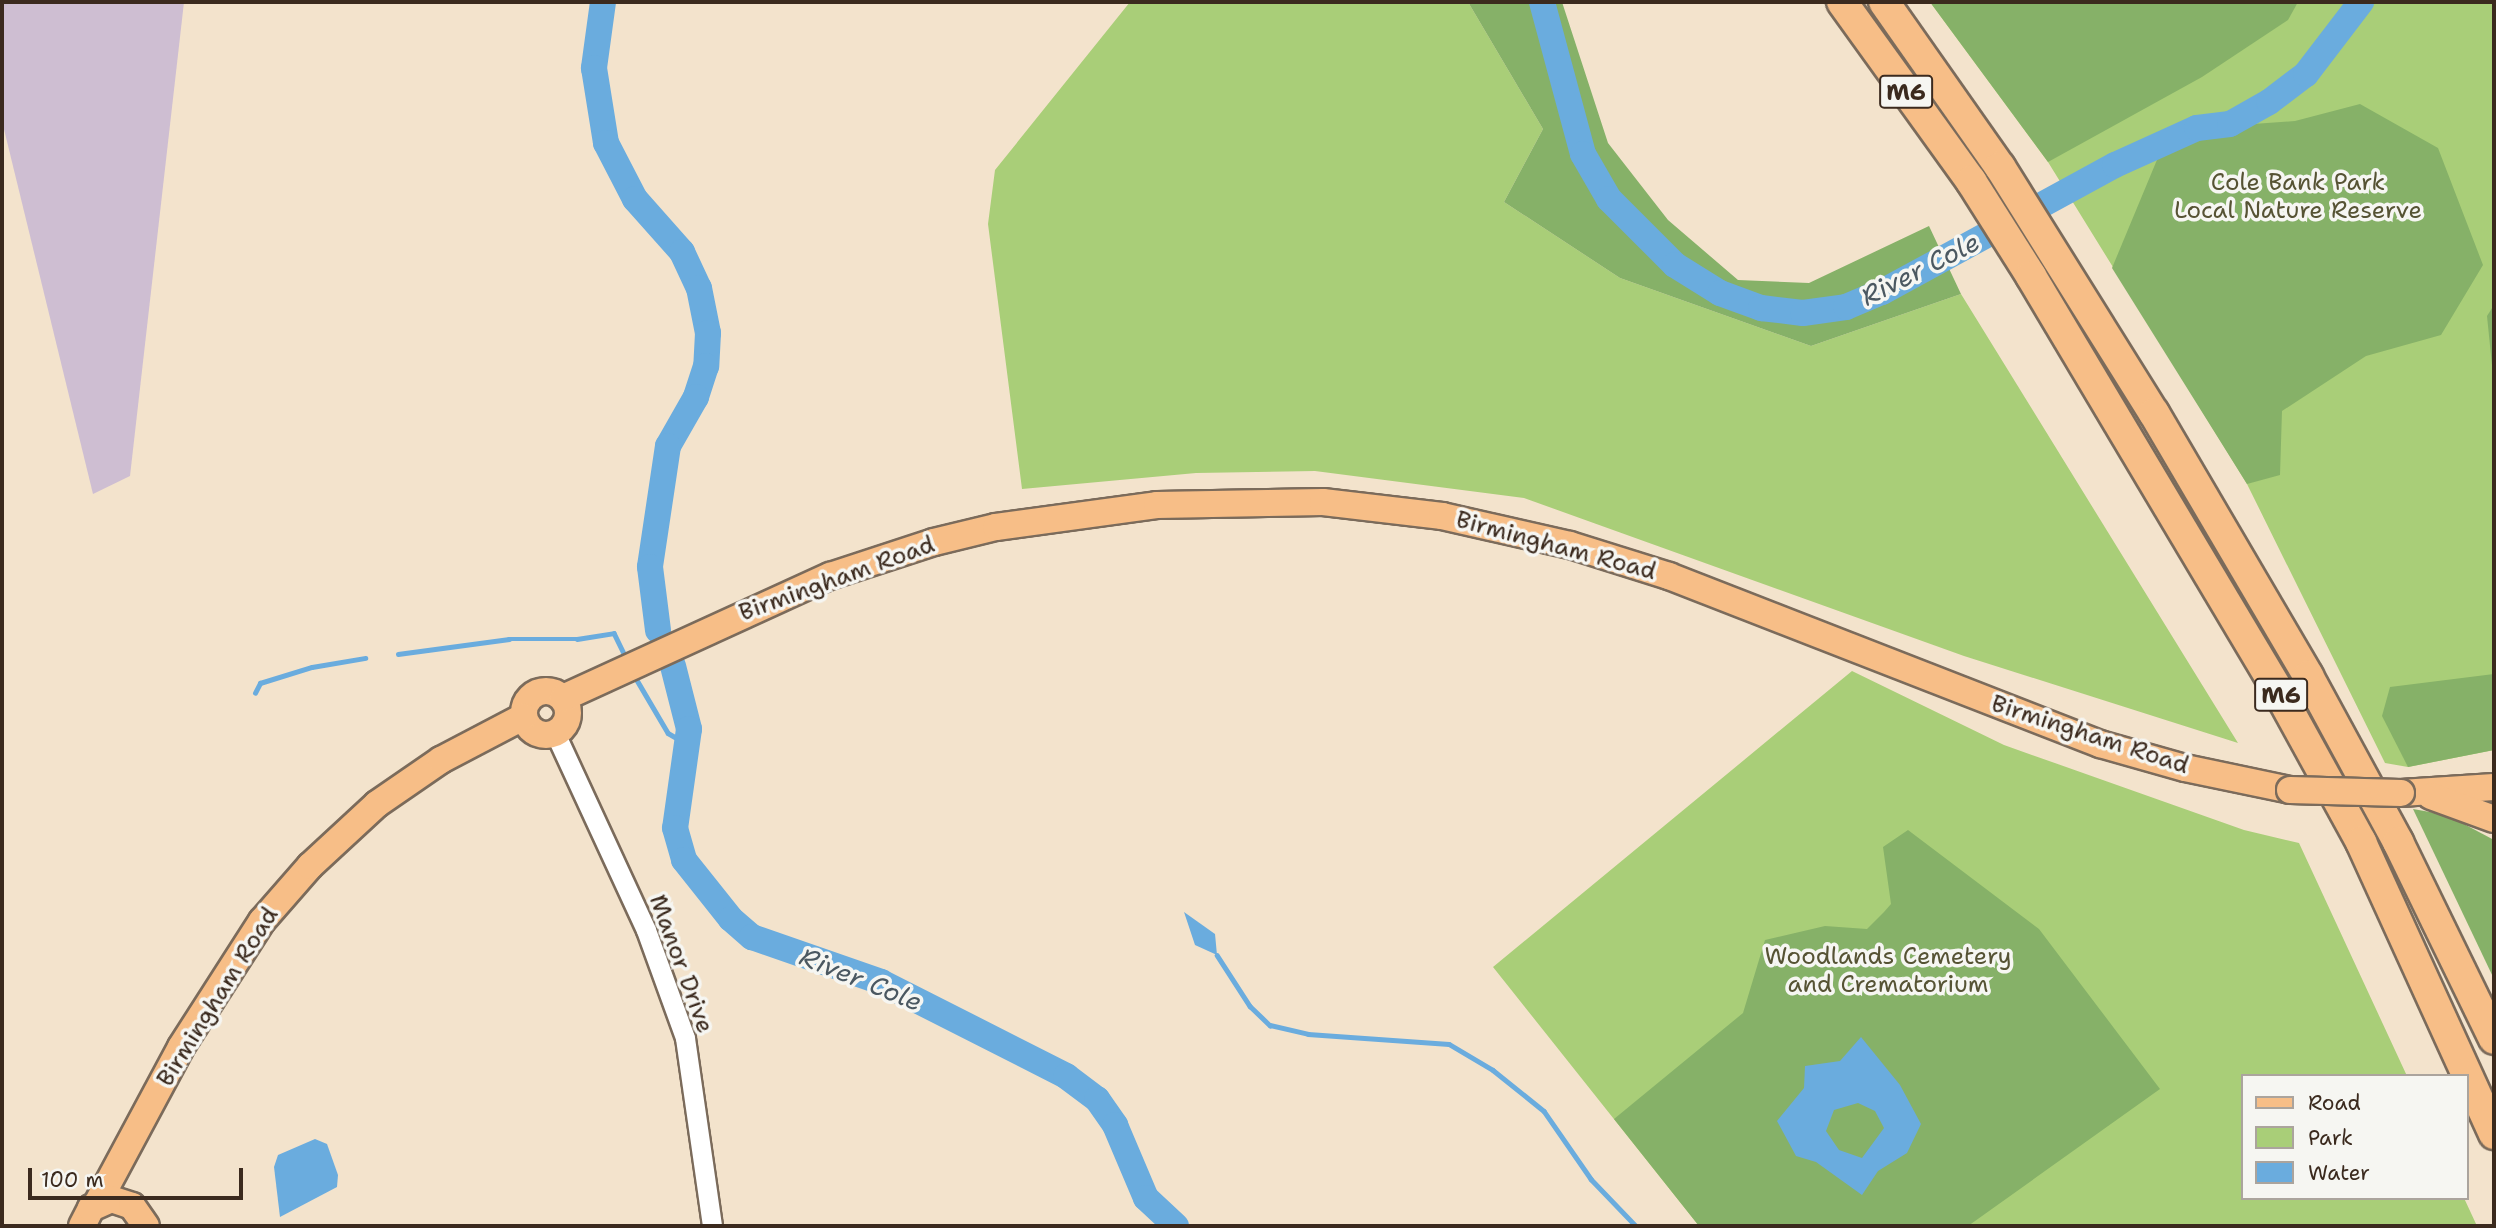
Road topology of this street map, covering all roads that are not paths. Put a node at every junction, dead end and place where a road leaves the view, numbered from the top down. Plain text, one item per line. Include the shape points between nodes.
1 (1842, 2) edge
2 (1884, 2) edge
3 (563, 698) junction
4 (523, 717) junction
5 (555, 733) junction
6 (2494, 787) edge
7 (2412, 793) junction
8 (2494, 819) edge
9 (2494, 1039) edge
10 (2466, 1074) edge
11 (2468, 1078) edge
12 (2494, 1134) edge
13 (132, 1144) junction
14 (98, 1202) junction
15 (143, 1221) edge
16 (82, 1226) edge
17 (712, 1226) edge

1 - 10 highway, M6 via 1971,181 2263,665 2354,830
2 - 9 highway, M6 via 2060,260 2308,676 2398,842
3 - 4 main road via 547,691 533,695
3 - 5 main road via 568,716
3 - 7 main road, Birmingham Road, bridge via 830,576 934,542 1008,525 1157,505 1237,501 1403,509 1522,531 1669,576 2101,744 2185,768 2290,790
4 - 5 main road via 534,732
4 - 13 main road, Birmingham Road via 441,760 388,796 310,866 242,951 181,1047
5 - 17 street, Manor Drive via 646,930 685,1038
6 - 7 main road, Birmingham Road
7 - 8 main road, Birmingham Road
11 - 12 highway, M6
13 - 14 main road, Birmingham Road
13 - 15 main road, Birmingham Road via 132,1195
14 - 15 main road via 122,1202
14 - 16 main road, Birmingham Road

